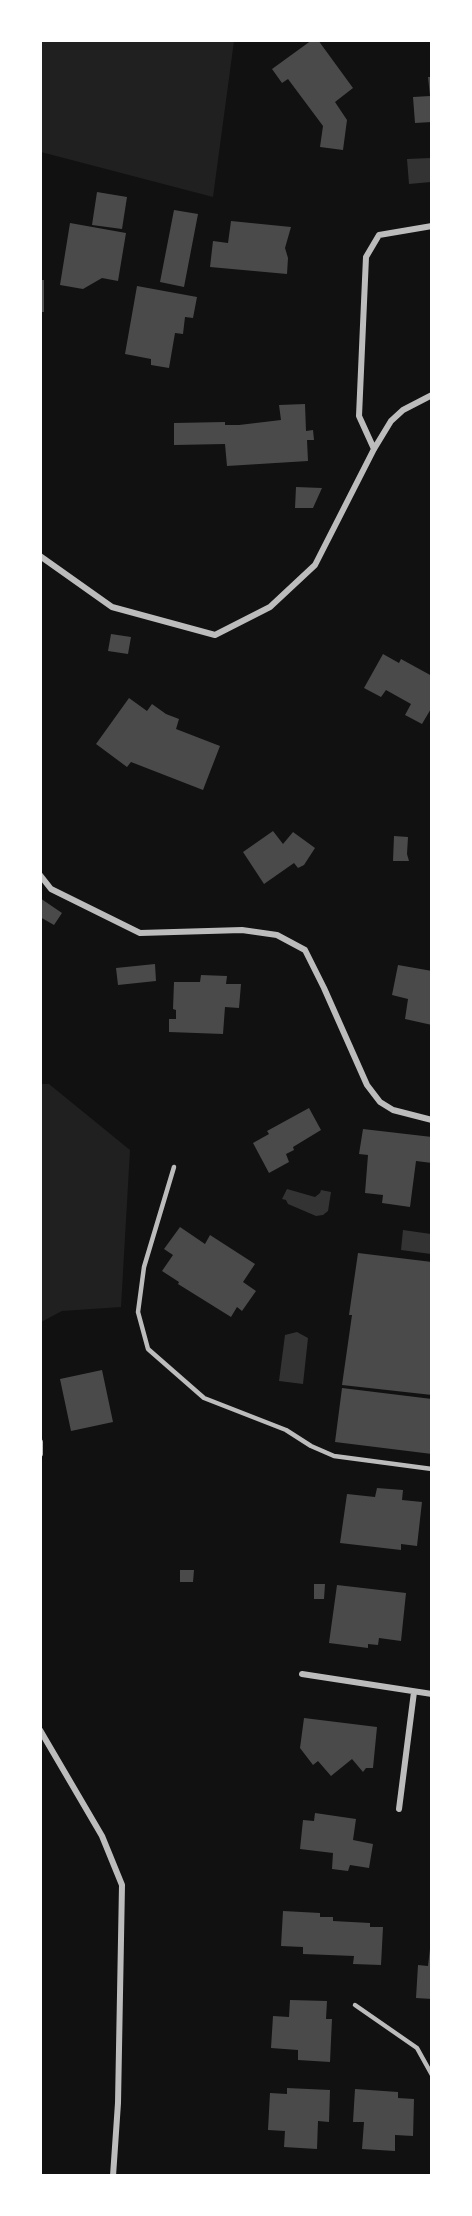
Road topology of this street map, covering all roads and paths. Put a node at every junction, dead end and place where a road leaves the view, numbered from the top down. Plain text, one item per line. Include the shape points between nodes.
1 (432, 226) edge
2 (432, 395) edge
3 (374, 449) junction
4 (40, 556) edge
5 (40, 875) edge
6 (432, 1120) edge
7 (174, 1167) dead end
8 (40, 1442) edge
9 (40, 1454) edge
10 (432, 1469) edge
11 (302, 1674) dead end
12 (414, 1692) junction
13 (432, 1694) edge
14 (40, 1730) edge
15 (399, 1809) dead end
16 (355, 2005) dead end
17 (432, 2075) edge
18 (113, 2175) edge

1 - 3 street via 379,235 366,257 359,416
2 - 3 street via 391,421
3 - 4 street via 315,565 270,607 214,635 112,607
5 - 6 street via 51,889 140,933 242,930 277,935 305,950 367,1084 380,1102 393,1110
7 - 10 lane via 144,1267 138,1312 148,1349 204,1398 286,1430 334,1456
8 - 9 street
11 - 12 street
12 - 13 street
12 - 15 street
14 - 18 street via 102,1836 122,1885
16 - 17 lane via 417,2048

